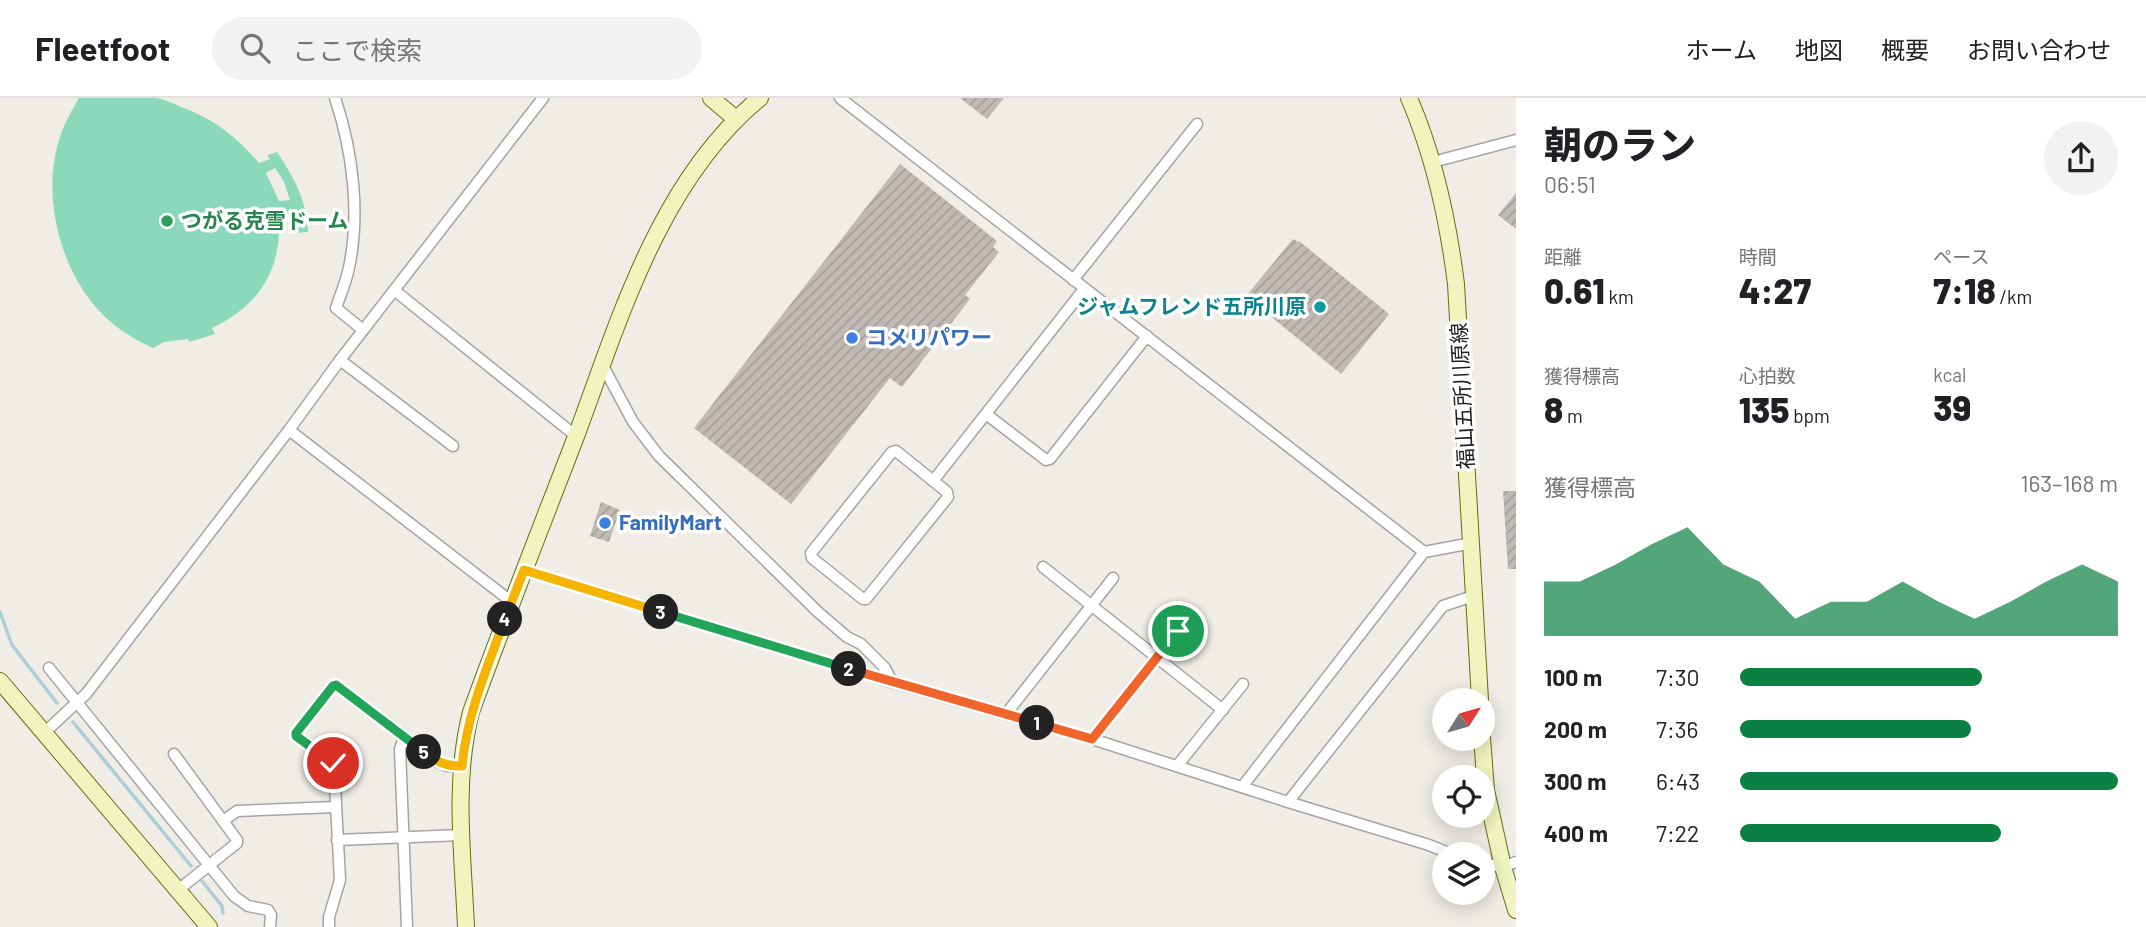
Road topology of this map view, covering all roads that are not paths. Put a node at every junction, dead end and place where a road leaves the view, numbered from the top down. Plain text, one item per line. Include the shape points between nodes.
1 (335, 98) edge
2 (543, 98) edge
3 (760, 98) edge
4 (840, 98) edge
5 (1409, 98) edge
6 (713, 99) edge
7 (736, 119) junction
8 (1197, 124) dead end
9 (1516, 140) edge
10 (1433, 162) junction
11 (1073, 280) junction
12 (1084, 289) junction
13 (394, 290) junction
14 (363, 330) junction
15 (1146, 336) junction
16 (340, 360) junction
17 (602, 364) junction
18 (986, 414) junction
19 (289, 430) junction
20 (576, 436) junction
21 (453, 446) dead end
22 (933, 481) junction
23 (1472, 543) junction
24 (1424, 552) junction
25 (1043, 567) dead end
26 (524, 570) junction
27 (1112, 578) dead end
28 (1473, 596) junction
29 (512, 602) junction
30 (1091, 605) junction
31 (1178, 631) dead end
32 (1158, 657) junction
33 (49, 668) dead end
34 (0, 681) edge
35 (892, 682) junction
36 (1243, 684) dead end
37 (1479, 688) edge
38 (78, 703) junction
39 (1223, 710) junction
40 (1006, 714) junction
41 (44, 733) junction
42 (404, 737) junction
43 (1092, 739) junction
44 (1483, 751) edge
45 (174, 754) dead end
46 (462, 766) junction
47 (1177, 766) junction
48 (1242, 787) junction
49 (1288, 802) junction
50 (335, 807) junction
51 (223, 821) junction
52 (461, 835) junction
53 (404, 838) junction
54 (337, 840) junction
55 (1432, 846) edge
56 (1509, 864) edge
57 (208, 865) junction
58 (178, 890) junction
59 (1516, 910) edge
60 (209, 927) edge
61 (270, 927) edge
62 (329, 927) edge
63 (407, 927) edge
64 (466, 927) edge

1 - 14 street via 350,160 353,198 348,271 337,308
2 - 13 street
3 - 7 street
4 - 11 street
5 - 10 street, 福山五所川原線
6 - 7 street
7 - 17 street via 701,159 659,228
8 - 11 street
9 - 10 street
10 - 23 street, 福山五所川原線 via 1456,284
11 - 12 street
12 - 15 street
12 - 18 street
13 - 14 street
13 - 20 street
14 - 16 street
15 - 18 street via 1050,459
15 - 24 street
16 - 19 street
16 - 21 street
17 - 20 street
17 - 35 street via 633,422 659,456 818,612 885,668
18 - 22 street
19 - 29 street
19 - 38 street
20 - 26 street
22 - 22 street via 947,497 866,599 811,558 892,452
23 - 24 street
23 - 28 street, 福山五所川原線
24 - 48 street
25 - 30 street
26 - 29 street
26 - 35 street
27 - 30 street
28 - 37 street, 福山五所川原線
28 - 49 street via 1443,606
29 - 46 street via 471,712
30 - 32 street
30 - 40 street
31 - 32 street
32 - 39 street
32 - 43 street
33 - 38 street
34 - 41 street
35 - 40 street
36 - 39 street
38 - 41 street
38 - 57 street
39 - 47 street
40 - 43 street
41 - 58 street
42 - 46 street via 438,762
42 - 50 street via 333,686 296,736 333,763
42 - 53 street via 400,749
43 - 47 street
44 - 56 street via 1486,790
45 - 51 street
46 - 52 street
47 - 48 street
48 - 49 street
49 - 55 street
50 - 51 street via 237,811
50 - 54 street
51 - 57 street via 237,843
52 - 53 street
52 - 64 street
53 - 54 street
53 - 63 street
54 - 62 street via 340,880
56 - 59 street
57 - 58 street
57 - 61 street via 240,902 268,911
58 - 60 street

